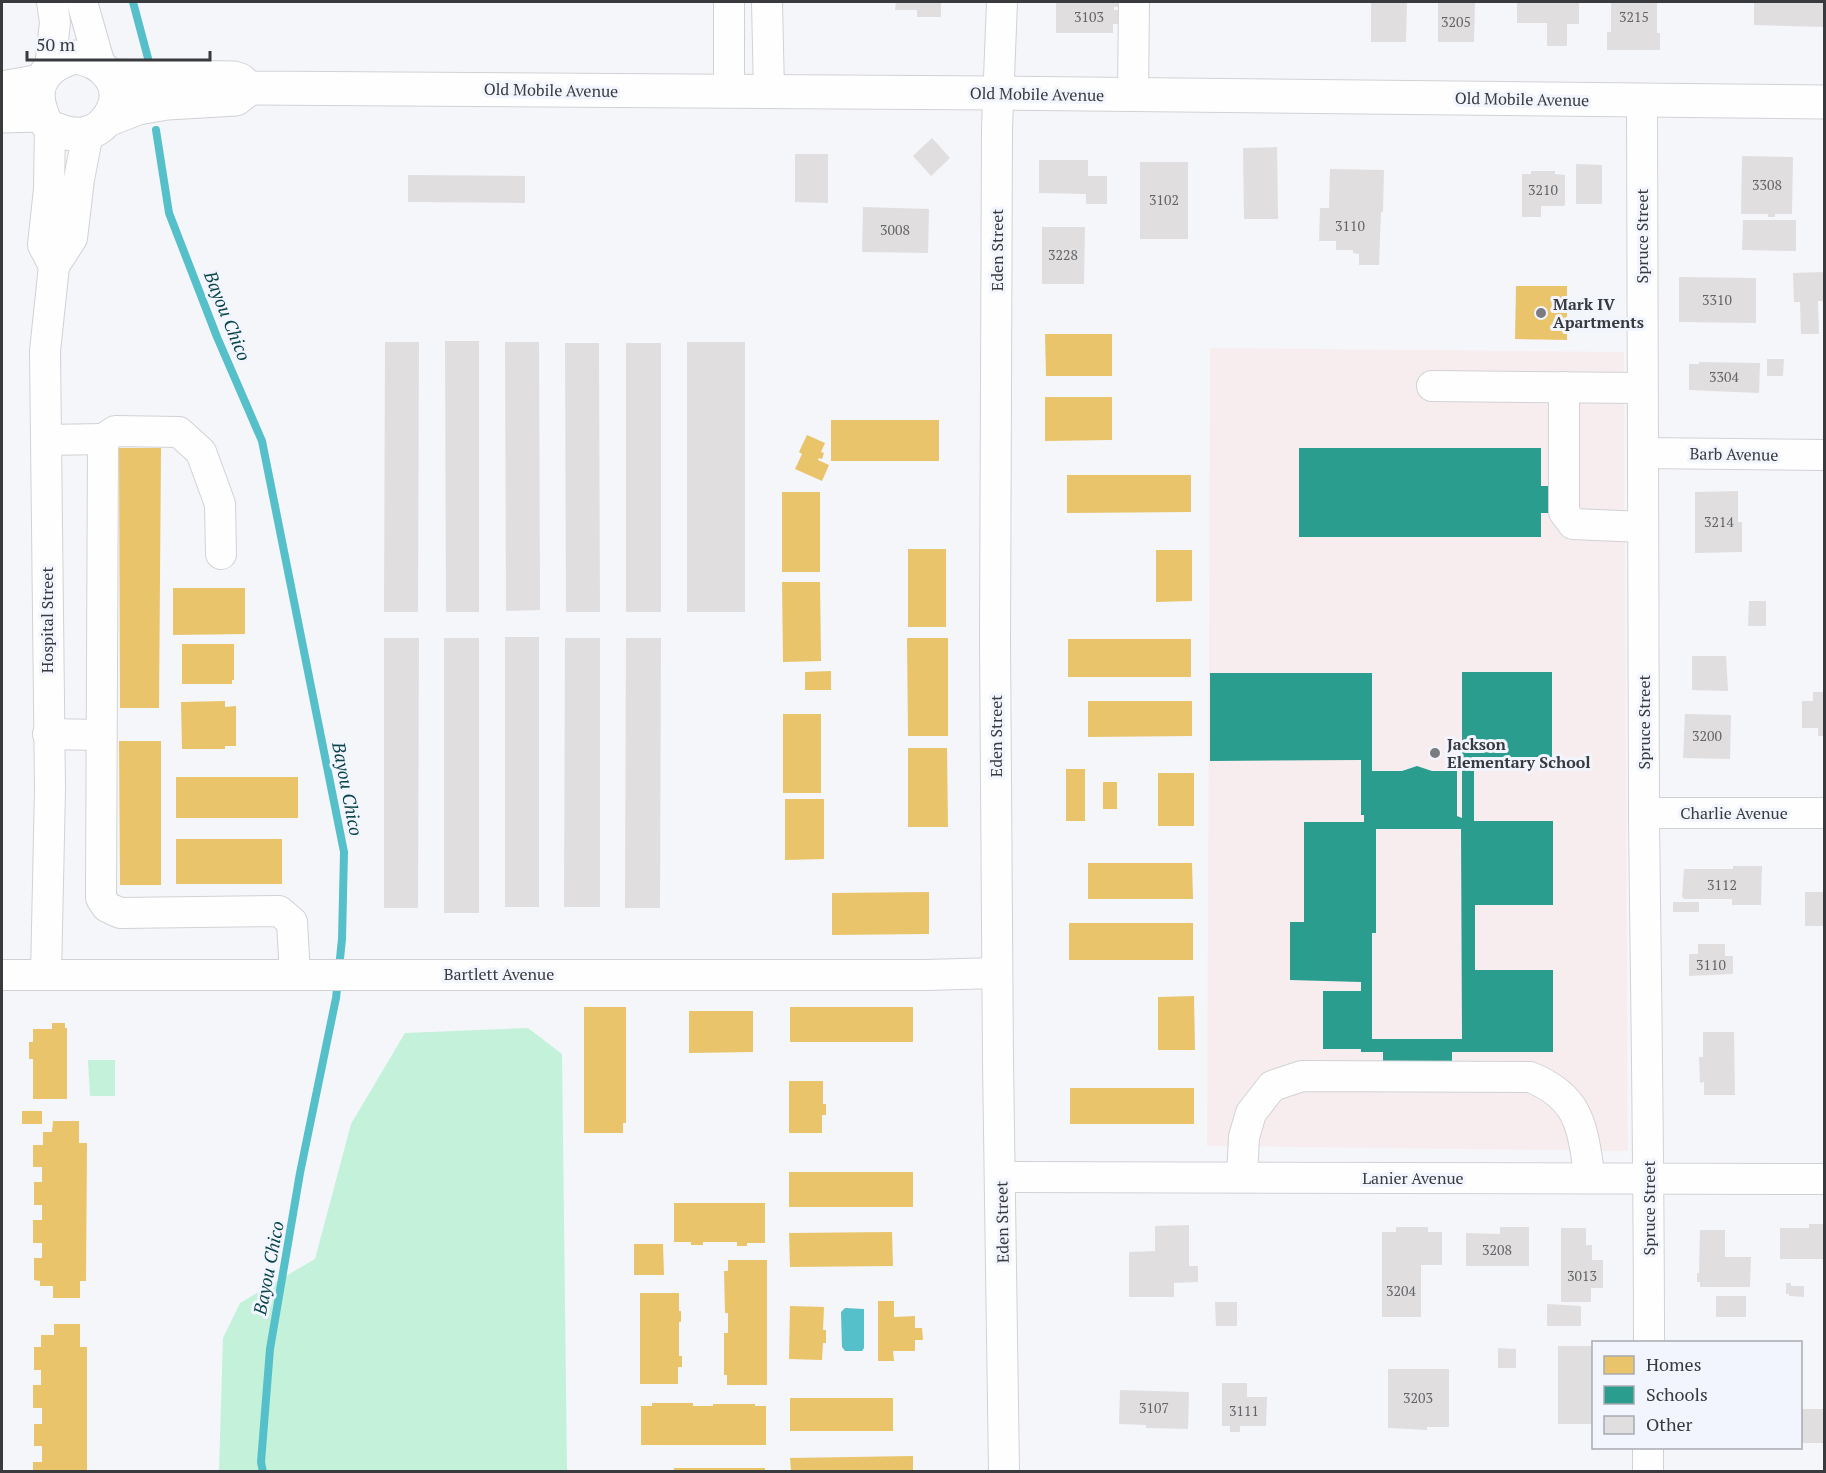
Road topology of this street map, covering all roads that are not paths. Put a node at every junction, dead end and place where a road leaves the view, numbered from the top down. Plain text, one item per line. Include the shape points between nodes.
1 (52, 2) edge
2 (82, 2) edge
3 (729, 2) edge
4 (767, 2) edge
5 (1002, 2) edge
6 (1134, 2) edge
7 (105, 71) junction
8 (46, 74) junction
9 (2, 88) edge
10 (249, 88) junction
11 (729, 92) junction
12 (770, 92) junction
13 (998, 93) junction
14 (1133, 95) junction
15 (1642, 101) junction
16 (1824, 102) edge
17 (2, 116) edge
18 (46, 121) junction
19 (98, 127) junction
20 (54, 266) junction
21 (1432, 386) dead end
22 (1564, 387) junction
23 (1642, 388) junction
24 (102, 439) junction
25 (46, 440) junction
26 (1643, 453) junction
27 (1824, 455) edge
28 (1643, 527) junction
29 (222, 554) dead end
30 (48, 734) junction
31 (101, 735) junction
32 (1644, 813) junction
33 (1824, 813) edge
34 (997, 973) junction
35 (2, 975) edge
36 (46, 975) junction
37 (297, 975) junction
38 (1001, 1177) junction
39 (1242, 1177) junction
40 (1590, 1178) junction
41 (1649, 1178) junction
42 (1824, 1179) edge
43 (1649, 1341) edge
44 (1648, 1449) edge
45 (1004, 1472) edge
46 (1648, 1472) edge

1 - 8 street via 55,22
2 - 7 street
3 - 11 street
4 - 12 street
5 - 13 street, Eden Street
6 - 14 street
7 - 8 main road, Old Mobile Avenue via 88,59 75,57 62,61
7 - 10 main road, Old Mobile Avenue via 234,78
7 - 19 main road via 115,87 116,99 113,110
8 - 9 main road, Old Mobile Avenue
8 - 18 main road via 38,92 38,104
10 - 11 main road, Old Mobile Avenue
10 - 19 main road, Old Mobile Avenue via 236,99 138,108
11 - 12 main road, Old Mobile Avenue
12 - 13 main road, Old Mobile Avenue
13 - 14 main road, Old Mobile Avenue
13 - 34 street, Eden Street
14 - 15 main road, Old Mobile Avenue
15 - 16 main road, Old Mobile Avenue
15 - 23 street, Spruce Street
17 - 18 main road, Old Mobile Avenue
18 - 19 main road, Old Mobile Avenue via 67,134
18 - 20 street, Hospital Street via 49,189 43,245
19 - 20 street, Hospital Street via 79,179 72,238
20 - 25 street, Hospital Street via 45,351
21 - 22 street
22 - 23 street
22 - 28 street via 1564,512 1573,524
23 - 26 street, Spruce Street
24 - 25 street
24 - 29 street via 116,431 179,432 201,452 220,504
24 - 31 street
25 - 30 street, Hospital Street
26 - 27 street, Barb Avenue
26 - 28 street, Spruce Street
28 - 32 street, Spruce Street
30 - 31 street
30 - 36 street, Hospital Street
31 - 37 street via 101,898 107,907 120,913 279,911 292,922
32 - 33 street, Charlie Avenue
32 - 41 street, Spruce Street
34 - 37 street, Bartlett Avenue
34 - 38 street, Eden Street
35 - 36 street, Bartlett Avenue
36 - 37 street, Bartlett Avenue
38 - 39 street, Lanier Avenue
38 - 45 street, Eden Street
39 - 40 street, Lanier Avenue
39 - 40 street via 1244,1137 1251,1113 1272,1086 1302,1076 1405,1076 1530,1077 1546,1083 1568,1101 1582,1125
40 - 41 street, Lanier Avenue
41 - 42 street, Lanier Avenue
41 - 43 street, Spruce Street
44 - 46 street

